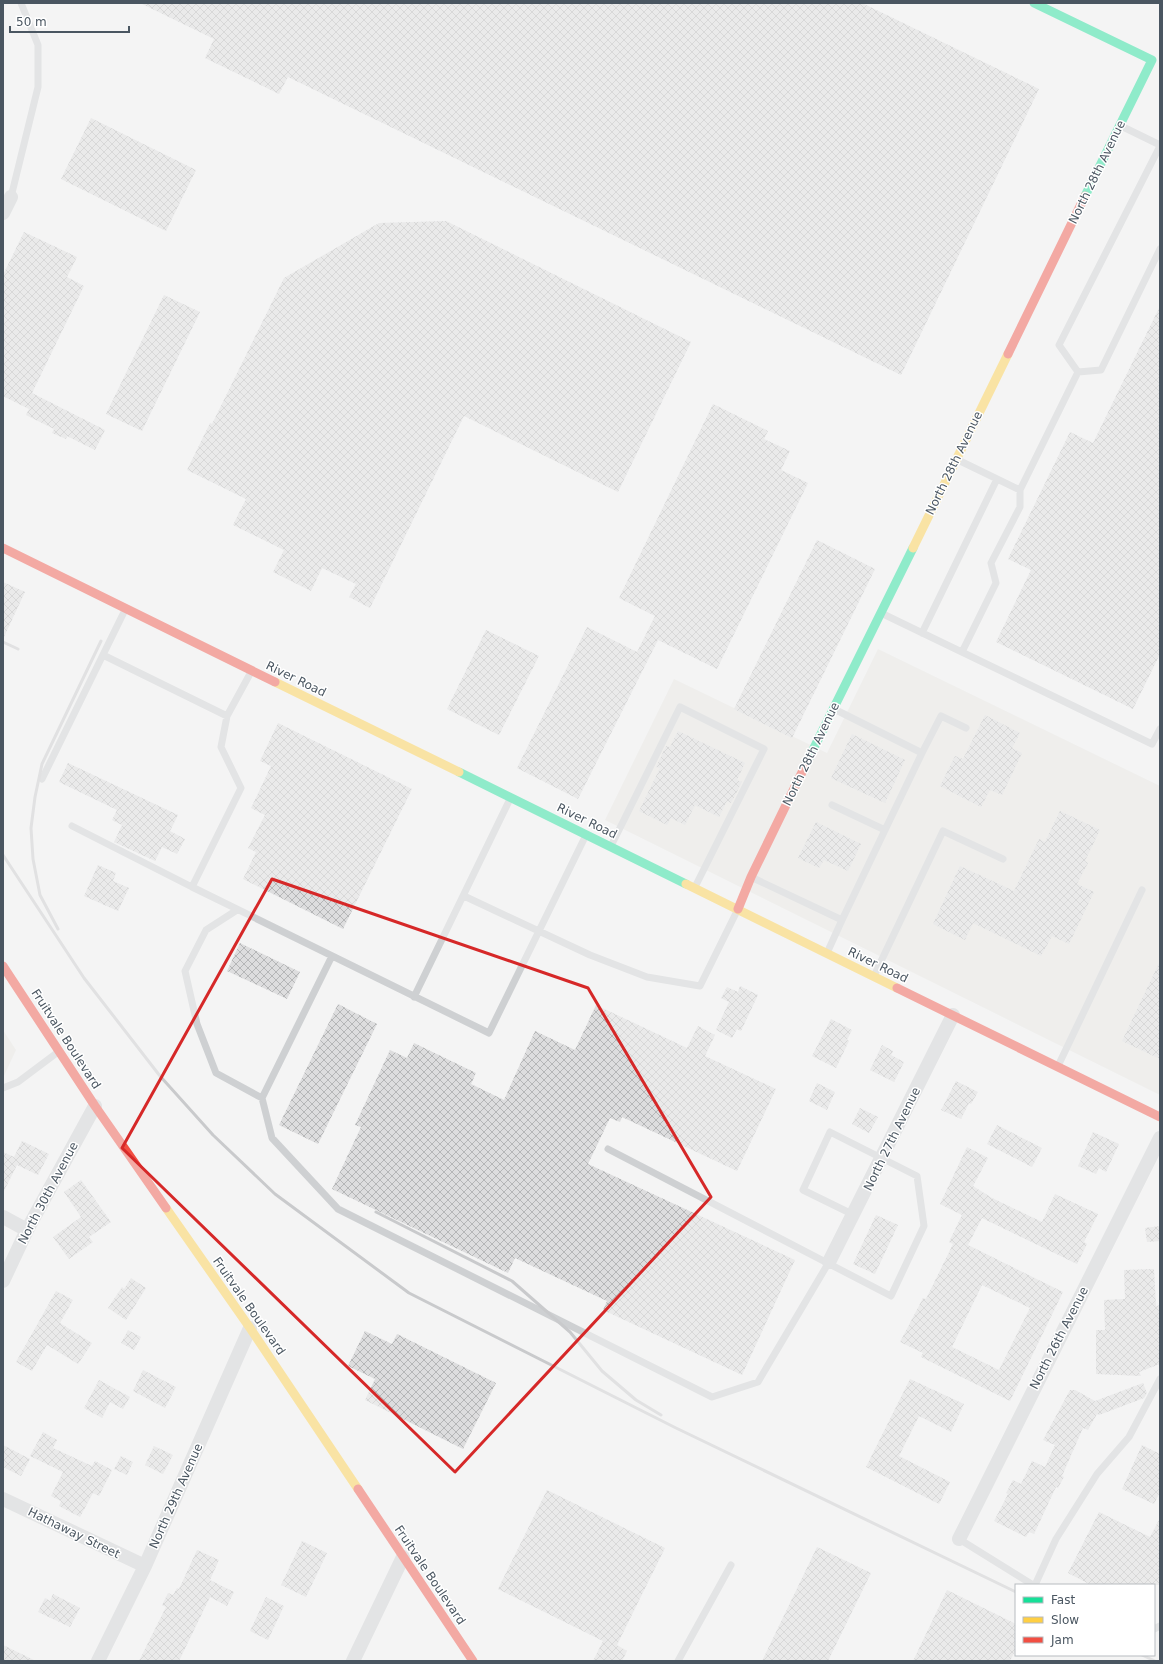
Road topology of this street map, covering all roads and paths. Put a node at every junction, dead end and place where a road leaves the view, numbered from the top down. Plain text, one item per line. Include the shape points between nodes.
1 (21, 3) edge
2 (1034, 3) edge
3 (1120, 125) junction
4 (1160, 146) edge
5 (11, 197) joint
6 (3, 213) edge
7 (1160, 249) edge
8 (1078, 372) junction
9 (956, 459) junction
10 (997, 479) junction
11 (1020, 490) junction
12 (3, 548) edge
13 (126, 609) junction
14 (881, 613) junction
15 (922, 633) junction
16 (962, 652) junction
17 (103, 655) junction
18 (252, 670) junction
19 (833, 709) junction
20 (228, 716) junction
21 (966, 728) dead end
22 (1160, 729) edge
23 (922, 753) junction
24 (42, 779) dead end
25 (511, 797) junction
26 (832, 805) dead end
27 (72, 826) dead end
28 (884, 830) junction
29 (587, 834) junction
30 (611, 846) junction
31 (1003, 859) dead end
32 (751, 877) junction
33 (192, 887) junction
34 (694, 887) junction
35 (1142, 890) dead end
36 (464, 896) junction
37 (738, 909) junction
38 (237, 910) junction
39 (842, 920) junction
40 (540, 932) junction
41 (827, 953) junction
42 (332, 956) junction
43 (3, 966) edge
44 (874, 976) junction
45 (414, 997) junction
46 (953, 1015) junction
47 (59, 1052) junction
48 (1057, 1066) junction
49 (3, 1088) edge
50 (262, 1098) junction
51 (95, 1106) junction
52 (1160, 1117) edge
53 (1160, 1138) edge
54 (608, 1149) dead end
55 (882, 1158) junction
56 (854, 1215) junction
57 (3, 1217) edge
58 (27, 1230) junction
59 (829, 1262) junction
60 (3, 1281) edge
61 (250, 1328) junction
62 (1160, 1379) edge
63 (3, 1499) edge
64 (959, 1539) joint
65 (404, 1557) junction
66 (731, 1565) dead end
67 (144, 1566) junction
68 (1032, 1584) edge
69 (1034, 1584) edge
70 (98, 1661) edge
71 (353, 1661) edge
72 (473, 1661) edge
73 (678, 1661) edge

1 - 5 lane via 38,45 38,87
2 - 3 street, North 28th Avenue via 1152,60
3 - 4 lane
3 - 9 street, North 28th Avenue
4 - 8 lane via 1059,345
5 - 6 street
7 - 8 lane via 1101,370
8 - 11 lane
9 - 10 lane
9 - 14 street, North 28th Avenue
10 - 11 lane
10 - 15 lane
11 - 16 lane via 1020,507 991,563 996,583
12 - 13 street, River Road
13 - 17 lane
13 - 18 street, River Road
14 - 15 lane
14 - 19 street, North 28th Avenue
15 - 16 lane
16 - 22 lane via 1152,744
17 - 20 lane
17 - 24 lane
18 - 20 lane
18 - 25 street, River Road
19 - 23 lane
19 - 32 street, North 28th Avenue
20 - 33 lane via 222,747 241,788
21 - 23 lane via 941,716
23 - 28 lane
25 - 29 street, River Road
25 - 36 lane
26 - 28 lane
27 - 33 lane
28 - 39 lane
29 - 30 street, River Road
29 - 40 lane
30 - 34 street, River Road
30 - 34 lane via 680,707 764,749
31 - 44 lane via 943,831
32 - 37 street, North 28th Avenue
32 - 39 lane
33 - 38 lane
34 - 37 street, River Road
35 - 48 lane
36 - 40 lane
36 - 45 lane
37 - 40 lane, North 28th Avenue via 700,986 647,977
37 - 41 street, River Road
38 - 42 lane
38 - 50 lane via 206,930 185,971 198,1024 216,1073
39 - 41 lane
40 - 45 lane via 490,1034
41 - 44 street, River Road
42 - 45 lane
42 - 50 lane
43 - 47 street, Fruitvale Boulevard
44 - 46 street, River Road
46 - 48 street, River Road
46 - 55 street, North 27th Avenue
47 - 49 lane via 18,1082
47 - 51 street, Fruitvale Boulevard
48 - 52 street, River Road
50 - 59 lane via 272,1138 338,1209 712,1397 758,1382
51 - 58 street, North 30th Avenue
51 - 61 street, Fruitvale Boulevard
53 - 64 street, North 26th Avenue
54 - 59 lane
55 - 56 street, North 27th Avenue
55 - 56 lane via 830,1132 802,1190
55 - 59 lane via 917,1176 924,1226 891,1296
56 - 59 street, North 27th Avenue
57 - 58 street
58 - 60 street, North 30th Avenue
61 - 65 street, Fruitvale Boulevard
61 - 67 street, North 29th Avenue
62 - 69 lane via 1129,1437 1097,1474 1056,1539
63 - 67 street, Hathaway Street
64 - 68 lane
65 - 71 street
65 - 72 street, Fruitvale Boulevard
66 - 73 lane
67 - 70 street, North 29th Avenue

